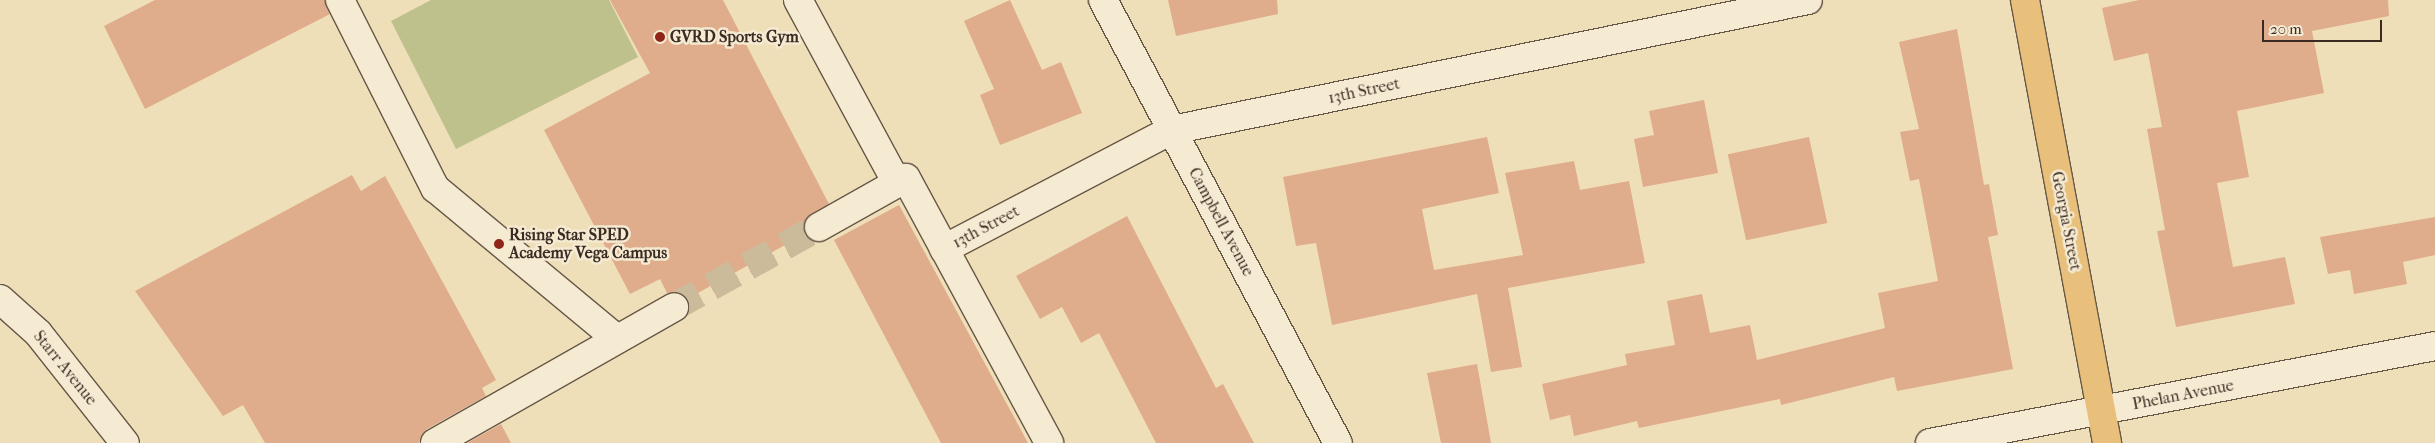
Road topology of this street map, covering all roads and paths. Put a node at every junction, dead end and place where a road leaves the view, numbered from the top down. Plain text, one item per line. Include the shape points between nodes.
1 (340, 0) edge
2 (798, 0) edge
3 (1103, 0) edge
4 (1808, 0) edge
5 (2025, 0) edge
6 (1172, 130) junction
7 (897, 183) junction
8 (819, 227) tunnel mouth
9 (944, 249) junction
10 (0, 299) edge
11 (674, 307) tunnel mouth
12 (617, 338) junction
13 (2435, 346) edge
14 (2102, 411) junction
15 (122, 442) edge
16 (435, 443) edge
17 (1049, 443) edge
18 (1338, 443) edge
19 (1930, 443) edge
20 (2107, 443) edge

1 - 12 street via 436,188
2 - 7 street
3 - 6 street, Campbell Avenue
4 - 6 street, 13th Street
5 - 14 main road, Georgia Street
6 - 9 street, 13th Street
6 - 18 street, Campbell Avenue
7 - 8 street
7 - 9 street via 906,178
9 - 17 street
10 - 15 street, Starr Avenue via 38,332
11 - 12 street
12 - 16 street
13 - 14 street, Phelan Avenue
14 - 19 street, Phelan Avenue
14 - 20 main road, Georgia Street

